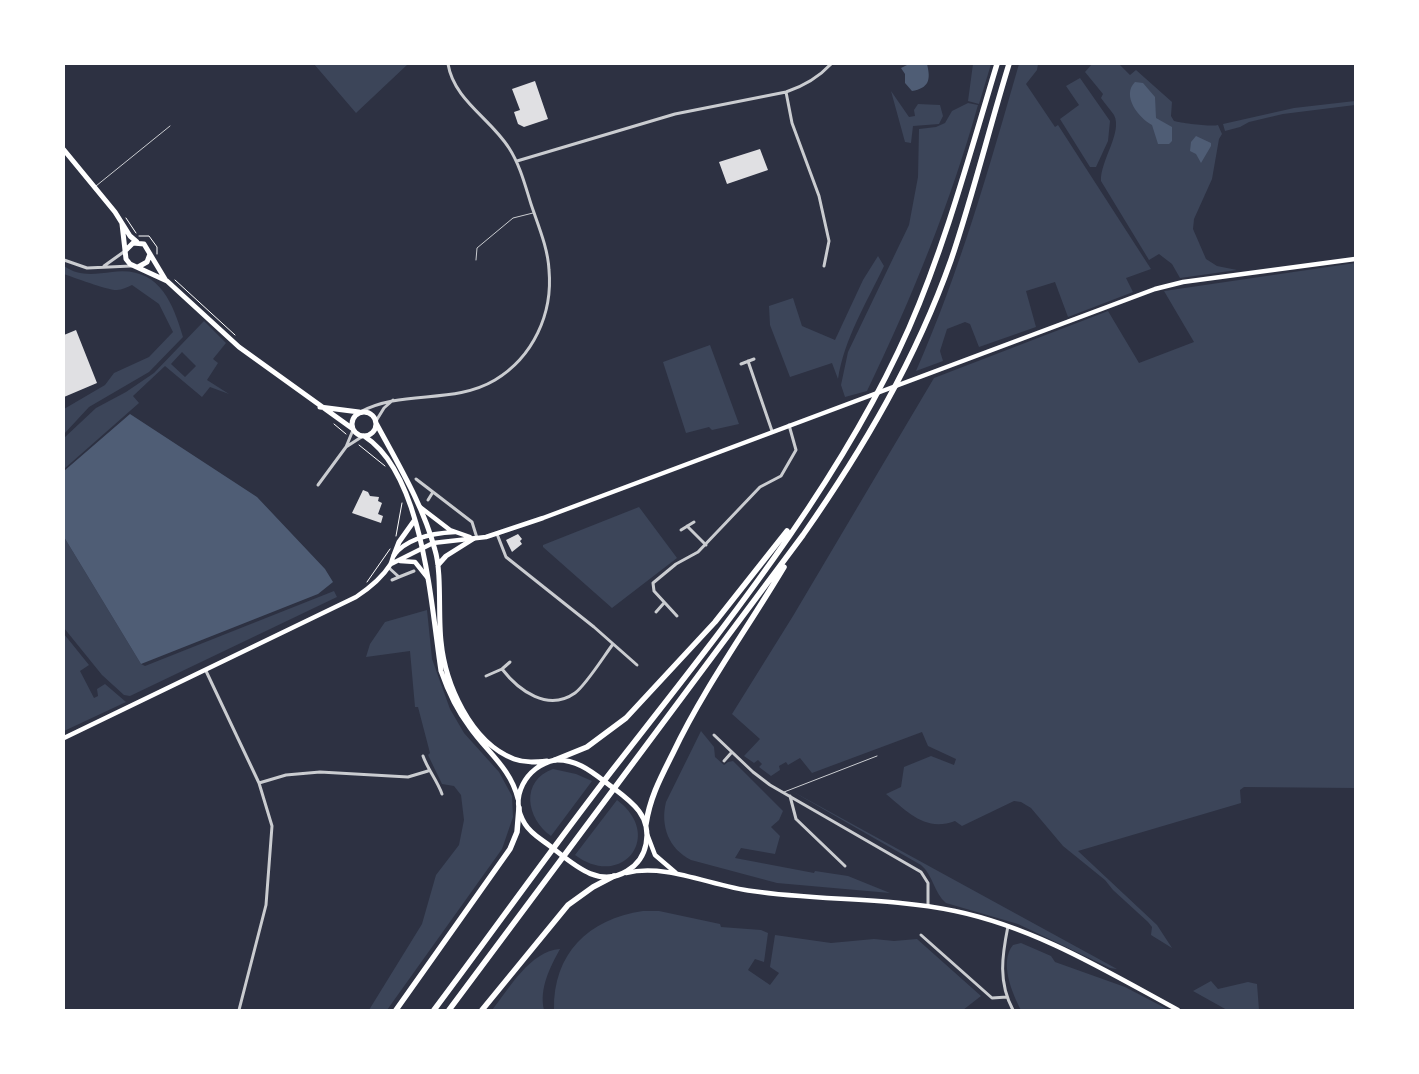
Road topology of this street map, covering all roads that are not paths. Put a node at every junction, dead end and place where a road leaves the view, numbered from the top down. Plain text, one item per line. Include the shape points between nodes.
1 (448, 64) edge
2 (831, 64) edge
3 (997, 64) edge
4 (1009, 64) edge
5 (786, 92) junction
6 (170, 126) dead end
7 (64, 150) edge
8 (517, 161) junction
9 (95, 187) junction
10 (534, 213) junction
11 (122, 224) junction
12 (137, 242) junction
13 (125, 251) junction
14 (150, 254) junction
15 (1355, 259) edge
16 (64, 260) edge
17 (476, 260) dead end
18 (103, 266) junction
19 (135, 266) junction
20 (824, 266) dead end
21 (166, 281) junction
22 (754, 359) dead end
23 (748, 361) junction
24 (741, 364) dead end
25 (394, 400) junction
26 (319, 407) junction
27 (360, 412) junction
28 (376, 422) junction
29 (789, 424) junction
30 (353, 430) junction
31 (772, 431) junction
32 (363, 436) junction
33 (346, 447) junction
34 (416, 479) dead end
35 (318, 485) dead end
36 (433, 492) junction
37 (815, 495) junction
38 (428, 500) dead end
39 (420, 507) junction
40 (414, 521) junction
41 (694, 522) dead end
42 (687, 526) junction
43 (681, 530) dead end
44 (455, 532) junction
45 (430, 534) junction
46 (497, 534) junction
47 (803, 536) junction
48 (420, 538) junction
49 (475, 538) junction
50 (433, 543) junction
51 (706, 545) junction
52 (423, 547) junction
53 (394, 555) junction
54 (398, 561) junction
55 (389, 565) junction
56 (437, 567) junction
57 (414, 571) dead end
58 (399, 577) junction
59 (392, 580) dead end
60 (430, 582) junction
61 (664, 603) junction
62 (656, 612) dead end
63 (677, 616) dead end
64 (613, 644) junction
65 (510, 662) dead end
66 (636, 665) dead end
67 (502, 669) junction
68 (206, 671) junction
69 (486, 676) dead end
70 (714, 735) dead end
71 (64, 738) edge
72 (732, 752) junction
73 (423, 756) dead end
74 (877, 756) dead end
75 (555, 760) junction
76 (547, 761) junction
77 (724, 761) dead end
78 (428, 771) junction
79 (259, 783) junction
80 (784, 793) junction
81 (442, 794) dead end
82 (790, 796) junction
83 (518, 799) junction
84 (519, 808) junction
85 (646, 824) junction
86 (647, 833) junction
87 (845, 866) dead end
88 (624, 873) junction
89 (679, 874) junction
90 (614, 876) junction
91 (928, 907) junction
92 (1008, 926) junction
93 (921, 935) dead end
94 (1007, 997) junction
95 (239, 1010) edge
96 (396, 1010) edge
97 (434, 1010) edge
98 (449, 1010) edge
99 (482, 1010) edge
100 (1013, 1010) edge
101 (1178, 1010) edge

1 - 8 street via 450,78 458,91 508,146
2 - 5 street via 802,87
3 - 37 highway via 950,218 908,329 861,420
4 - 47 highway via 951,260 919,339 877,420
5 - 8 street via 675,114
5 - 20 street via 792,123 819,196 829,241
6 - 9 lane
7 - 9 highway
8 - 10 street
9 - 11 highway
10 - 17 lane via 513,218 476,249
10 - 25 street via 545,246 550,287 547,310 532,343 504,374 480,387 457,395
11 - 12 highway
11 - 13 highway
12 - 13 highway via 130,244
12 - 14 highway via 147,246
13 - 18 street
13 - 19 highway via 126,259
14 - 19 highway via 145,264
14 - 21 highway
15 - 29 main road via 1155,288
16 - 18 street via 82,267
18 - 19 street
19 - 21 highway
21 - 26 highway via 187,297 233,343
22 - 23 street
23 - 24 street
23 - 31 street
25 - 27 street via 375,404
25 - 28 street via 384,408
26 - 27 highway
26 - 30 highway
27 - 28 highway via 370,413
27 - 30 highway via 352,419
28 - 32 highway via 373,432
28 - 39 highway
29 - 31 main road
29 - 51 street via 796,450 785,472 760,487
30 - 32 highway
30 - 33 street
31 - 46 main road
32 - 33 street
32 - 40 highway via 379,446 387,457
33 - 35 street
34 - 36 street
36 - 38 street
36 - 49 street via 472,522
37 - 75 highway via 715,622 626,718 587,747
37 - 97 highway via 730,618 580,812
39 - 44 main road
39 - 45 highway
40 - 48 highway
40 - 53 highway
41 - 42 street
42 - 43 street
42 - 51 street
44 - 45 main road
44 - 49 main road
45 - 48 main road
45 - 50 highway
46 - 49 main road
46 - 64 street via 506,557
47 - 85 highway via 703,695 654,790
47 - 98 highway
48 - 52 highway
48 - 53 main road
49 - 50 main road
49 - 56 highway via 446,556
50 - 52 main road
50 - 56 highway
51 - 61 street via 654,581 653,590
52 - 54 main road
52 - 60 highway
53 - 55 main road
54 - 55 main road
54 - 60 main road via 415,562
55 - 58 street
55 - 68 main road via 369,588 356,597
56 - 76 highway via 441,643 446,670 461,705 487,741 500,751 519,760
57 - 58 street
58 - 59 street
60 - 83 highway via 436,640 447,688 469,727 508,772
61 - 62 street
61 - 63 street
64 - 66 street
64 - 67 street via 576,692 559,701 538,699 512,681
65 - 67 street
67 - 69 street
68 - 71 main road
68 - 79 street
70 - 72 street
72 - 77 street
72 - 80 street via 753,772
73 - 78 street
74 - 80 lane via 789,788
75 - 76 highway
75 - 85 highway via 578,764 592,772 628,799
76 - 83 highway via 527,776
78 - 79 street via 408,777 320,772 286,775
78 - 81 street
79 - 95 street via 272,826 268,885 266,905
80 - 82 street
82 - 87 street via 796,819
82 - 91 street via 922,872 928,883
83 - 84 highway
84 - 90 highway via 525,824 577,867 594,876
84 - 96 highway via 517,832 510,849
85 - 86 highway
86 - 88 highway via 641,857
86 - 89 main road via 658,859
88 - 89 main road via 651,870
88 - 90 highway
89 - 91 main road via 766,894
90 - 99 highway via 568,905
91 - 92 main road
92 - 94 street via 1001,958
92 - 101 main road via 1063,948
93 - 94 street via 992,998
94 - 100 street

